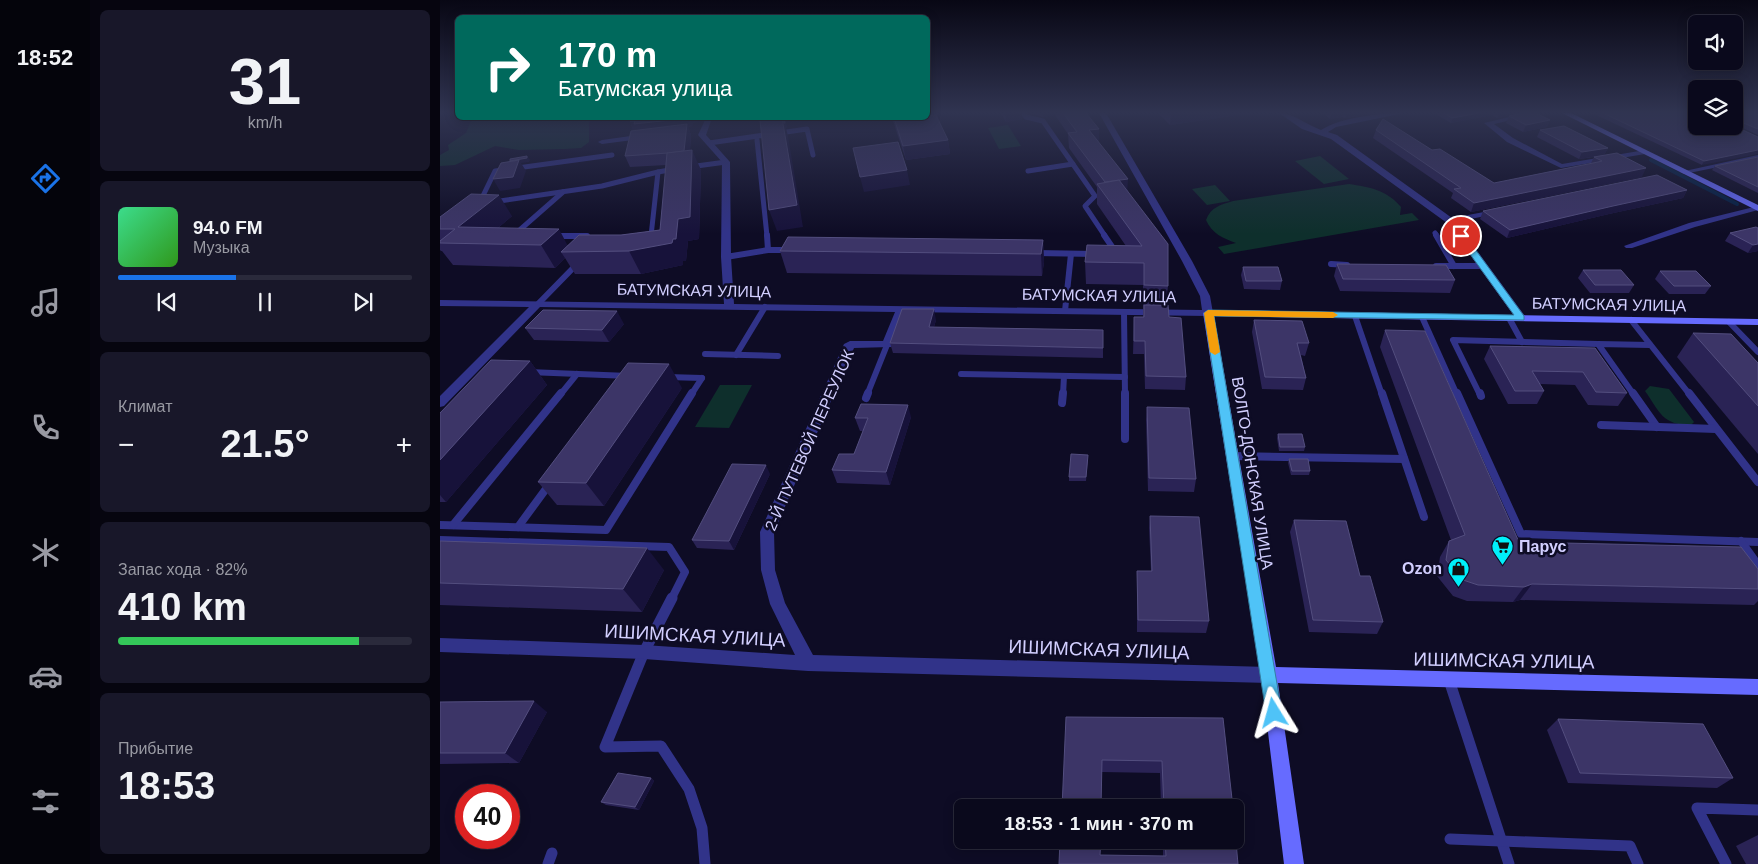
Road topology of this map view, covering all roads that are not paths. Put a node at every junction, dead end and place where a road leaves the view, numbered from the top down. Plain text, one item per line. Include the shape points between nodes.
1 (718, 153) edge
2 (758, 153) edge
3 (1065, 153) edge
4 (1125, 153) edge
5 (1357, 153) edge
6 (1536, 153) edge
7 (1638, 153) edge
8 (1648, 153) edge
9 (612, 155) dead end
10 (1758, 157) edge
11 (726, 162) junction
12 (1072, 164) junction
13 (1028, 171) dead end
14 (658, 172) junction
15 (1684, 172) junction
16 (563, 192) junction
17 (479, 204) junction
18 (1757, 208) edge
19 (1507, 209) edge
20 (471, 210) edge
21 (1450, 221) junction
22 (1435, 233) dead end
23 (523, 235) edge
24 (550, 236) edge
25 (595, 236) edge
26 (642, 237) edge
27 (1629, 246) dead end
28 (768, 250) junction
29 (797, 251) edge
30 (1031, 253) edge
31 (1070, 254) junction
32 (584, 257) edge
33 (726, 257) junction
34 (1331, 264) dead end
35 (1350, 265) edge
36 (1426, 266) edge
37 (1454, 266) junction
38 (1483, 266) junction
39 (440, 303) edge
40 (538, 304) junction
41 (728, 307) junction
42 (765, 307) junction
43 (901, 309) junction
44 (1065, 311) junction
45 (1124, 312) junction
46 (1208, 313) junction
47 (1355, 316) junction
48 (1422, 317) junction
49 (1509, 318) junction
50 (1521, 318) junction
51 (1631, 320) junction
52 (1729, 322) junction
53 (1758, 322) edge
54 (1522, 342) junction
55 (1598, 344) junction
56 (887, 345) junction
57 (1650, 345) junction
58 (1758, 352) edge
59 (705, 354) dead end
60 (736, 355) junction
61 (778, 356) dead end
62 (523, 372) edge
63 (577, 374) junction
64 (961, 374) dead end
65 (631, 376) junction
66 (640, 376) edge
67 (1064, 376) junction
68 (658, 377) edge
69 (1124, 377) junction
70 (625, 384) edge
71 (1481, 396) dead end
72 (866, 398) dead end
73 (440, 403) edge
74 (1062, 403) dead end
75 (1601, 425) dead end
76 (1657, 427) junction
77 (1716, 428) junction
78 (1124, 439) dead end
79 (1232, 456) junction
80 (1404, 459) junction
81 (554, 479) edge
82 (1758, 482) edge
83 (1424, 517) dead end
84 (440, 525) edge
85 (453, 525) junction
86 (518, 527) junction
87 (440, 540) edge
88 (1741, 541) junction
89 (1758, 542) edge
90 (1758, 565) edge
91 (440, 645) edge
92 (644, 652) junction
93 (808, 663) junction
94 (1269, 675) junction
95 (1449, 680) junction
96 (1756, 690) edge
97 (1758, 810) edge
98 (1450, 840) dead end
99 (1501, 841) junction
100 (705, 864) edge
101 (1294, 864) edge
102 (1509, 864) edge
103 (1638, 864) edge
104 (1726, 864) edge

1 - 11 street
2 - 28 lane
3 - 12 lane
4 - 46 street, ВОЛГО-ДОНСКАЯ УЛИЦА via 1187,260 1205,296
5 - 21 street
6 - 7 street via 1561,166 1569,166
8 - 15 street
9 - 17 lane via 495,171
10 - 15 street
11 - 14 lane
11 - 33 street
12 - 13 lane
12 - 31 lane via 1095,196 1085,206 1117,254
14 - 16 lane
14 - 26 lane via 652,238
15 - 18 street
16 - 17 lane
16 - 23 lane via 514,235
17 - 20 lane
18 - 27 street
19 - 21 street
21 - 38 street
22 - 37 lane
24 - 25 lane
28 - 29 lane
28 - 33 lane
30 - 31 lane
31 - 44 lane
32 - 40 lane
33 - 41 street
34 - 35 lane
36 - 37 lane
37 - 38 lane
38 - 50 street
39 - 40 street, БАТУМСКАЯ УЛИЦА
40 - 41 street, БАТУМСКАЯ УЛИЦА
40 - 73 street
41 - 42 street, БАТУМСКАЯ УЛИЦА
42 - 43 street, БАТУМСКАЯ УЛИЦА
42 - 60 lane
43 - 44 street, БАТУМСКАЯ УЛИЦА
43 - 56 street
44 - 45 street, БАТУМСКАЯ УЛИЦА
45 - 46 street, БАТУМСКАЯ УЛИЦА
45 - 69 lane
46 - 47 street, БАТУМСКАЯ УЛИЦА
46 - 79 street, ВОЛГО-ДОНСКАЯ УЛИЦА
47 - 48 street, БАТУМСКАЯ УЛИЦА
47 - 80 lane
48 - 49 street, БАТУМСКАЯ УЛИЦА
48 - 88 lane via 1521,534
49 - 50 street, БАТУМСКАЯ УЛИЦА
49 - 54 lane
50 - 51 street, БАТУМСКАЯ УЛИЦА
51 - 52 street, БАТУМСКАЯ УЛИЦА
51 - 57 lane
52 - 53 street, БАТУМСКАЯ УЛИЦА
52 - 58 lane
54 - 55 lane
54 - 71 lane via 1453,340
55 - 57 lane
55 - 76 lane
56 - 72 lane
56 - 93 street, 2-Й ПУТЕВОЙ ПЕРЕУЛОК via 850,344 767,532 768,570 778,604
57 - 77 lane
59 - 60 lane
60 - 61 lane
62 - 63 lane
63 - 65 lane
63 - 85 lane
64 - 67 lane
65 - 66 lane
65 - 70 lane
67 - 69 lane
67 - 74 lane
68 - 86 lane via 702,378 606,530
69 - 78 lane
75 - 76 lane
76 - 77 lane
77 - 82 lane
79 - 80 lane
79 - 94 street, ВОЛГО-ДОНСКАЯ УЛИЦА
80 - 83 lane
81 - 86 lane
84 - 85 lane
85 - 86 lane
87 - 92 lane via 669,547 685,572
88 - 89 lane
88 - 90 lane
91 - 92 street, ИШИМСКАЯ УЛИЦА
92 - 93 street, ИШИМСКАЯ УЛИЦА
92 - 100 lane via 606,747 661,746 689,789 702,828
93 - 94 street, ИШИМСКАЯ УЛИЦА
94 - 95 street, ИШИМСКАЯ УЛИЦА
94 - 101 street, ВОЛГО-ДОНСКАЯ УЛИЦА
95 - 96 street, ИШИМСКАЯ УЛИЦА
95 - 99 lane
97 - 104 lane via 1698,808
98 - 99 lane
99 - 102 lane
99 - 103 lane via 1630,846

